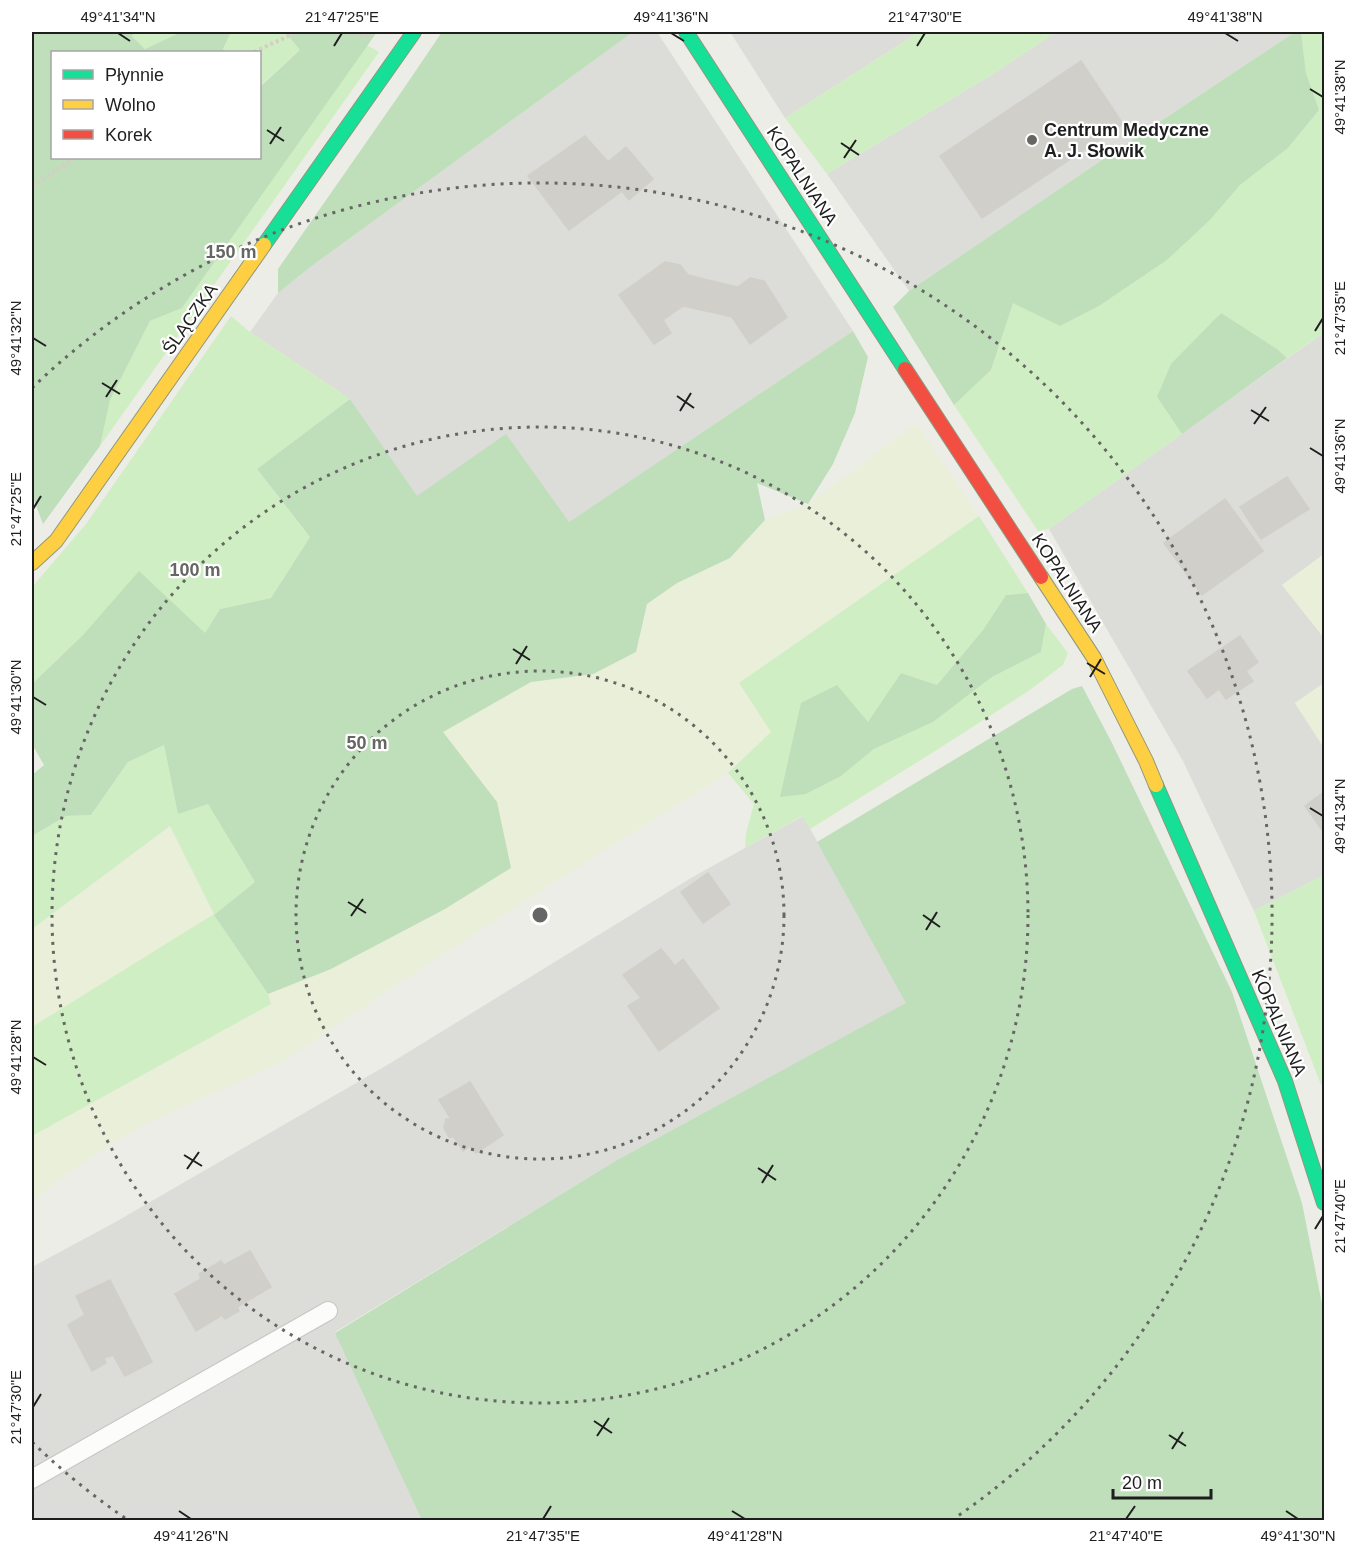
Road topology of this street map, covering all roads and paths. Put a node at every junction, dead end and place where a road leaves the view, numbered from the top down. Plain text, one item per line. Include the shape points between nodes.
1 (297, 32) edge
2 (414, 32) edge
3 (687, 32) edge
4 (256, 51) edge
5 (73, 159) edge
6 (32, 186) edge
7 (32, 563) edge
8 (1324, 1203) edge
9 (328, 1311) dead end
10 (32, 1479) edge

1 - 4 path
2 - 7 street, ŚLĄCZKA via 56,540
3 - 8 street, KOPALNIANA via 1094,658 1146,760 1281,1070
5 - 6 path
9 - 10 lane

